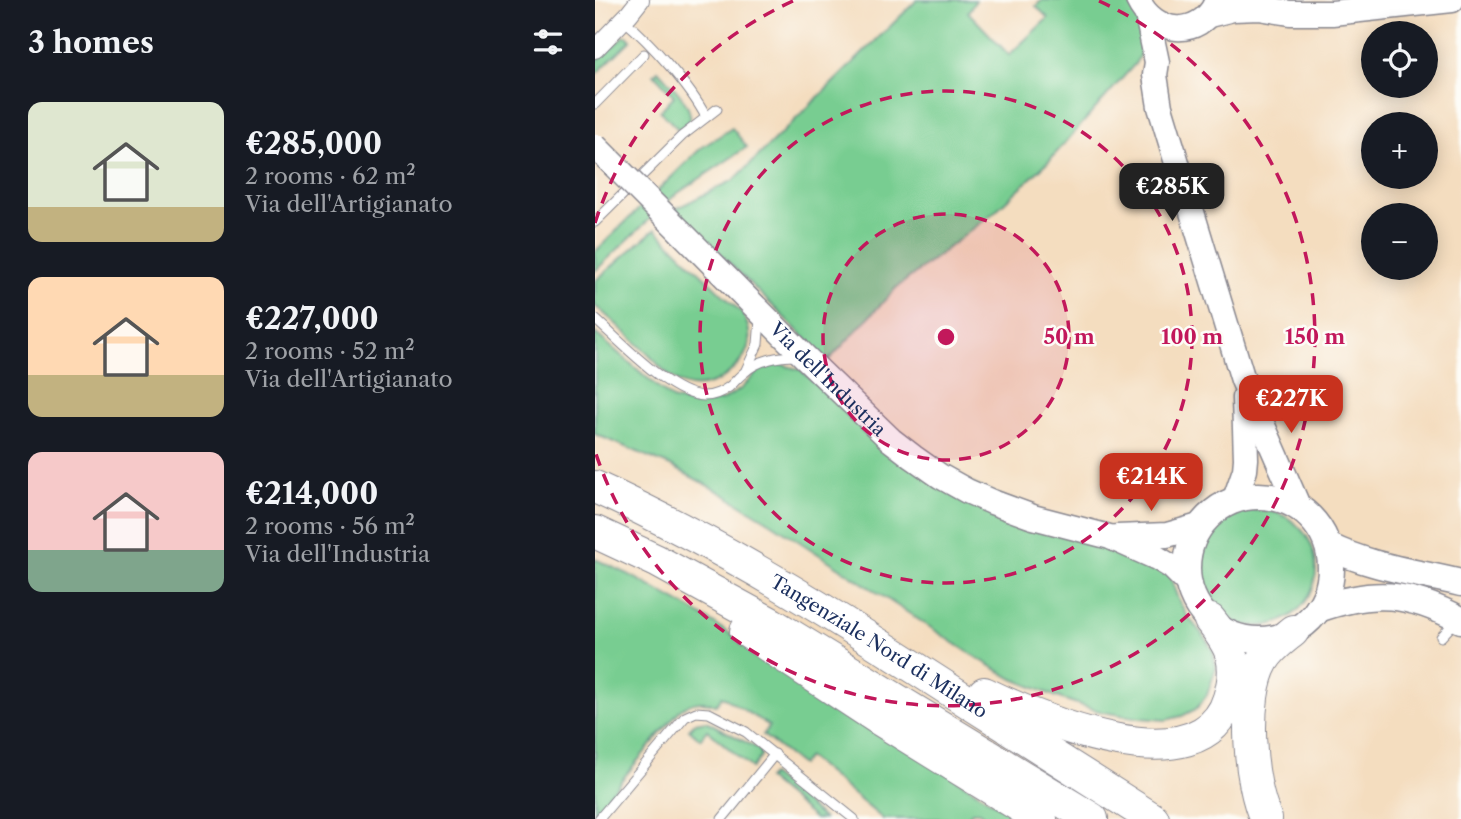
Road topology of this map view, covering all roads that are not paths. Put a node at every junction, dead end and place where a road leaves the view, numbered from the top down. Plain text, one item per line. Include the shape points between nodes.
1 (640, 0) edge
2 (1452, 0) edge
3 (1253, 4) edge
4 (1391, 4) edge
5 (1143, 7) edge
6 (1205, 14) edge
7 (624, 20) junction
8 (595, 49) edge
9 (644, 54) dead end
10 (1157, 62) junction
11 (595, 103) edge
12 (717, 109) dead end
13 (706, 117) junction
14 (595, 146) edge
15 (595, 222) edge
16 (761, 313) junction
17 (595, 319) edge
18 (805, 356) junction
19 (746, 370) junction
20 (1243, 380) junction
21 (595, 487) edge
22 (1235, 499) junction
23 (1299, 508) junction
24 (1199, 526) junction
25 (595, 532) edge
26 (1109, 537) junction
27 (1328, 547) junction
28 (595, 548) edge
29 (755, 569) junction
30 (1188, 583) junction
31 (1461, 583) edge
32 (1318, 609) junction
33 (1210, 620) junction
34 (1453, 625) edge
35 (1293, 631) junction
36 (775, 754) junction
37 (599, 819) edge
38 (722, 819) edge
39 (854, 819) edge
40 (1041, 819) edge
41 (1092, 819) edge
42 (1153, 819) edge
43 (1266, 819) edge

1 - 7 street
2 - 4 street
3 - 4 street via 1310,14
3 - 6 street
5 - 6 street via 1153,20 1167,27 1182,28
5 - 10 street
6 - 10 street via 1175,38
7 - 8 street
7 - 13 lane via 661,58
9 - 11 lane
10 - 20 street via 1160,107
12 - 13 lane
13 - 15 lane
14 - 16 street, Via dell'Industria, bridge
16 - 18 street, Via dell'Industria
16 - 19 lane via 758,344
17 - 19 lane via 668,382 692,394 716,394
18 - 19 lane via 760,362
18 - 26 street, Via dell'Industria via 891,440 940,475 984,499 1033,517
20 - 22 street via 1246,459
20 - 23 street
21 - 29 highway, Tangenziale Nord di Milano
22 - 23 main road via 1268,496
22 - 24 main road
23 - 27 main road via 1311,518
24 - 26 street, Via dell'Industria via 1167,535
24 - 30 main road via 1188,553
25 - 41 highway, Tangenziale Nord di Milano via 772,624
26 - 30 street, Via dell'Industria via 1157,558
27 - 31 main road via 1377,565
27 - 32 main road via 1330,579
28 - 40 highway via 740,627
29 - 33 highway via 1012,706 1078,731 1122,741 1182,741 1216,722 1229,702 1234,664 1224,637
29 - 42 highway, Tangenziale Nord di Milano
30 - 33 main road
32 - 34 main road via 1355,598 1401,597 1428,606
32 - 35 main road
33 - 35 main road via 1249,639
35 - 43 highway via 1261,664 1252,700 1251,747
36 - 37 lane via 745,732 709,713 696,712 685,717
36 - 38 lane
36 - 39 lane

